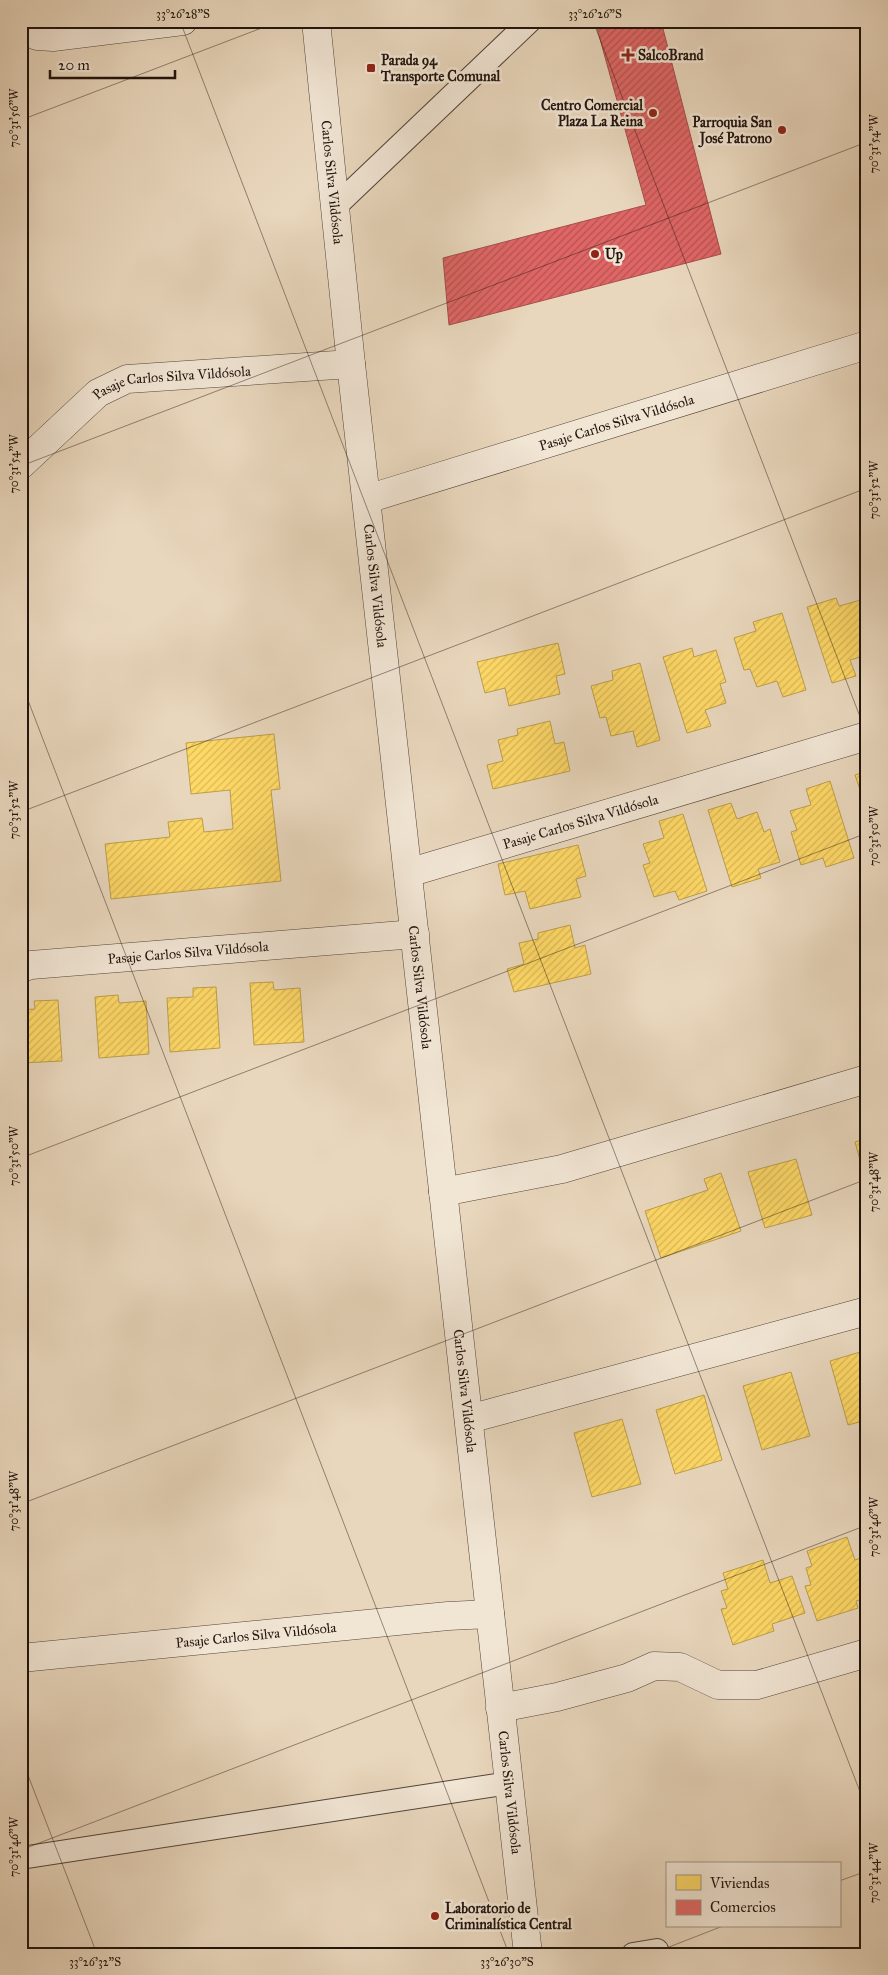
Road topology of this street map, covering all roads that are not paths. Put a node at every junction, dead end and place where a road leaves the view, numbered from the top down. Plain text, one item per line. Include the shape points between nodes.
1 (183, 21) edge
2 (316, 21) edge
3 (530, 21) edge
4 (21, 28) edge
5 (335, 207) junction
6 (867, 345) edge
7 (351, 364) junction
8 (21, 466) edge
9 (368, 499) junction
10 (867, 736) edge
11 (408, 873) junction
12 (415, 934) junction
13 (21, 968) edge
14 (867, 1079) edge
15 (443, 1192) junction
16 (867, 1311) edge
17 (469, 1419) junction
18 (490, 1614) junction
19 (867, 1653) edge
20 (21, 1658) edge
21 (500, 1708) junction
22 (509, 1783) junction
23 (21, 1858) edge
24 (528, 1954) edge
25 (633, 1954) edge
26 (658, 1954) edge

1 - 4 street via 53,37 37,36
2 - 5 street, Carlos Silva Vildósola
3 - 5 lane
5 - 7 street, Carlos Silva Vildósola
6 - 9 street, Pasaje Carlos Silva Vildósola
7 - 8 street, Pasaje Carlos Silva Vildósola via 127,380 98,392
7 - 9 street, Carlos Silva Vildósola
9 - 11 street, Carlos Silva Vildósola
10 - 11 street, Pasaje Carlos Silva Vildósola
11 - 12 street, Carlos Silva Vildósola
12 - 13 street, Pasaje Carlos Silva Vildósola via 32,964
12 - 15 street, Carlos Silva Vildósola
14 - 15 street via 562,1169
15 - 17 street, Carlos Silva Vildósola
16 - 17 street
17 - 18 street, Carlos Silva Vildósola
18 - 20 street, Pasaje Carlos Silva Vildósola via 438,1616
18 - 21 street, Carlos Silva Vildósola
19 - 21 street via 757,1685 718,1685 680,1667 654,1666 610,1683
21 - 22 street, Carlos Silva Vildósola
22 - 23 lane
22 - 24 street, Carlos Silva Vildósola
25 - 26 lane via 657,1950

